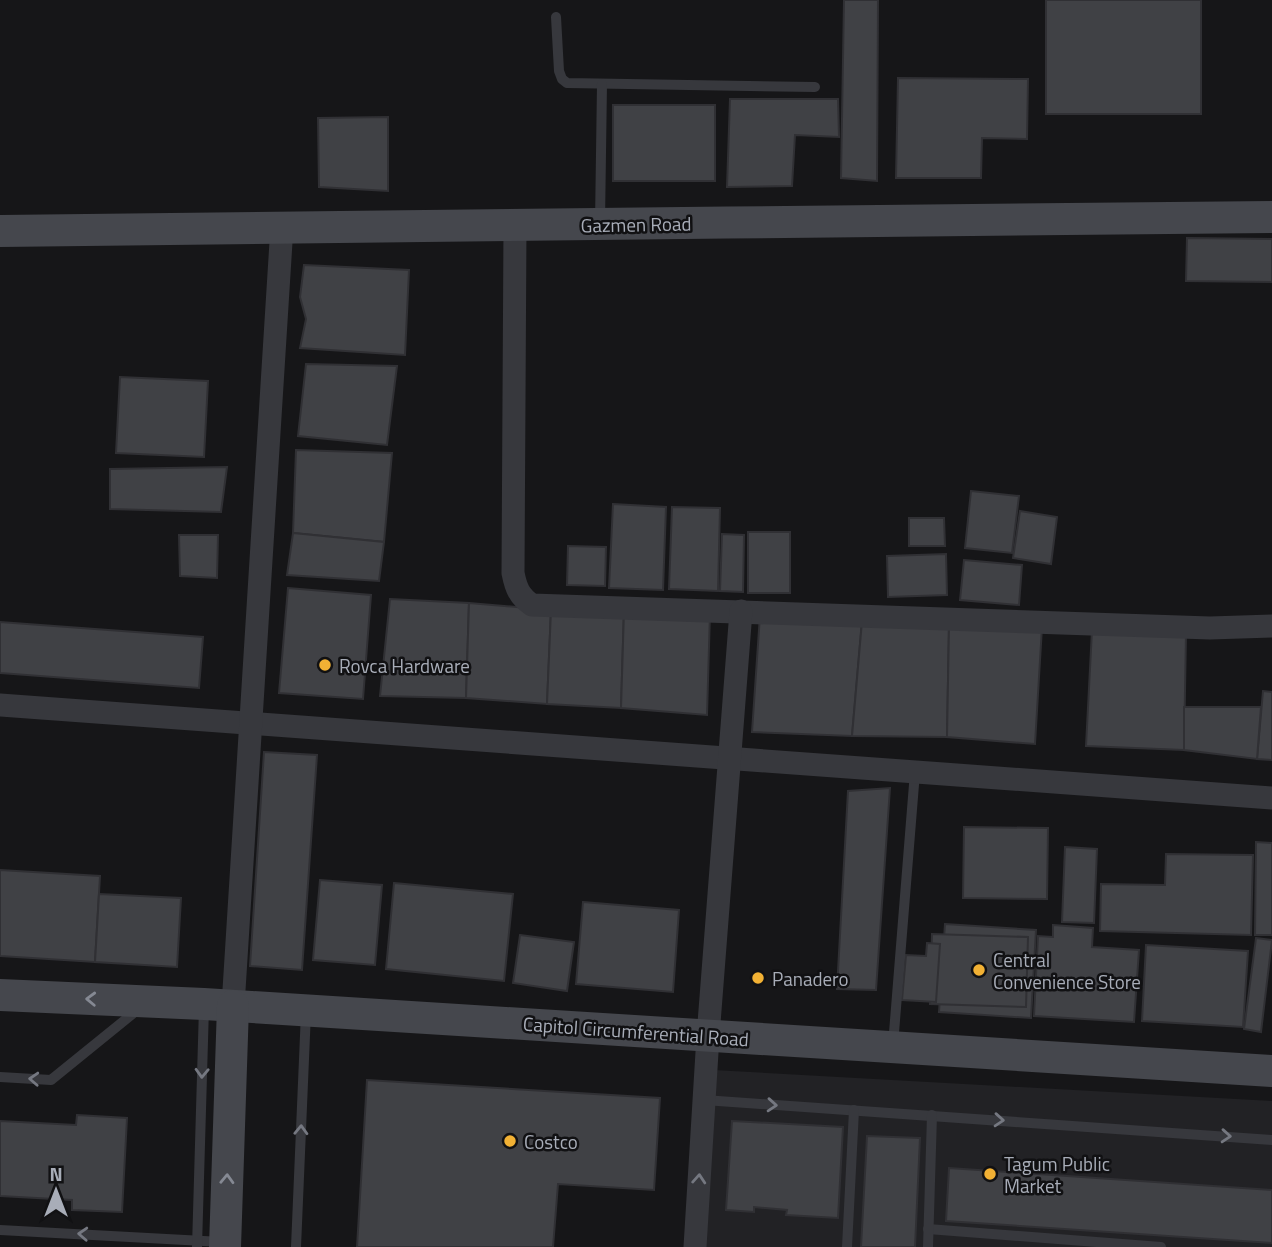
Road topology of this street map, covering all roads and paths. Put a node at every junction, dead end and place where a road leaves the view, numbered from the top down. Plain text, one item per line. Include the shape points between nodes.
1 (556, 18) dead end
2 (602, 84) junction
3 (815, 87) dead end
4 (1272, 217) edge
5 (600, 225) junction
6 (282, 226) junction
7 (515, 226) junction
8 (0, 231) edge
9 (741, 611) junction
10 (1272, 626) edge
11 (0, 705) edge
12 (252, 724) junction
13 (730, 758) junction
14 (915, 772) junction
15 (1272, 798) edge
16 (0, 995) edge
17 (148, 1001) junction
18 (218, 1005) junction
19 (307, 1011) junction
20 (708, 1036) junction
21 (893, 1047) junction
22 (1272, 1071) edge
23 (0, 1077) edge
24 (704, 1100) junction
25 (854, 1110) junction
26 (932, 1115) junction
27 (1272, 1140) edge
28 (928, 1229) junction
29 (0, 1230) edge
30 (1009, 1242) edge
31 (211, 1244) edge
32 (296, 1247) edge
33 (695, 1247) edge
34 (847, 1247) edge
35 (928, 1247) edge
36 (1161, 1247) edge

1 - 2 lane via 562,79
2 - 3 lane
2 - 5 lane
4 - 5 main road, Gazmen Road
5 - 7 main road, Gazmen Road
6 - 7 main road, Gazmen Road
6 - 8 main road, Gazmen Road
6 - 12 street
7 - 9 street via 516,588 532,605
9 - 10 street via 1210,628
9 - 13 street
11 - 12 street
12 - 13 street
12 - 18 street
13 - 14 street
13 - 20 street
14 - 15 street
14 - 21 lane
17 -> 16 main road, Capitol Circumferential Road
17 - 18 main road, Capitol Circumferential Road
17 -> 23 lane via 51,1080
18 - 19 main road, Capitol Circumferential Road
18 - 31 main road
19 - 20 main road, Capitol Circumferential Road
32 -> 19 lane
20 - 21 main road, Capitol Circumferential Road
20 - 24 street
21 - 22 main road, Capitol Circumferential Road
24 -> 25 lane
33 -> 24 street
25 - 26 lane
25 - 34 lane
26 -> 27 lane
26 - 28 lane
28 - 30 lane
28 - 35 lane
31 -> 29 lane
30 - 36 lane

